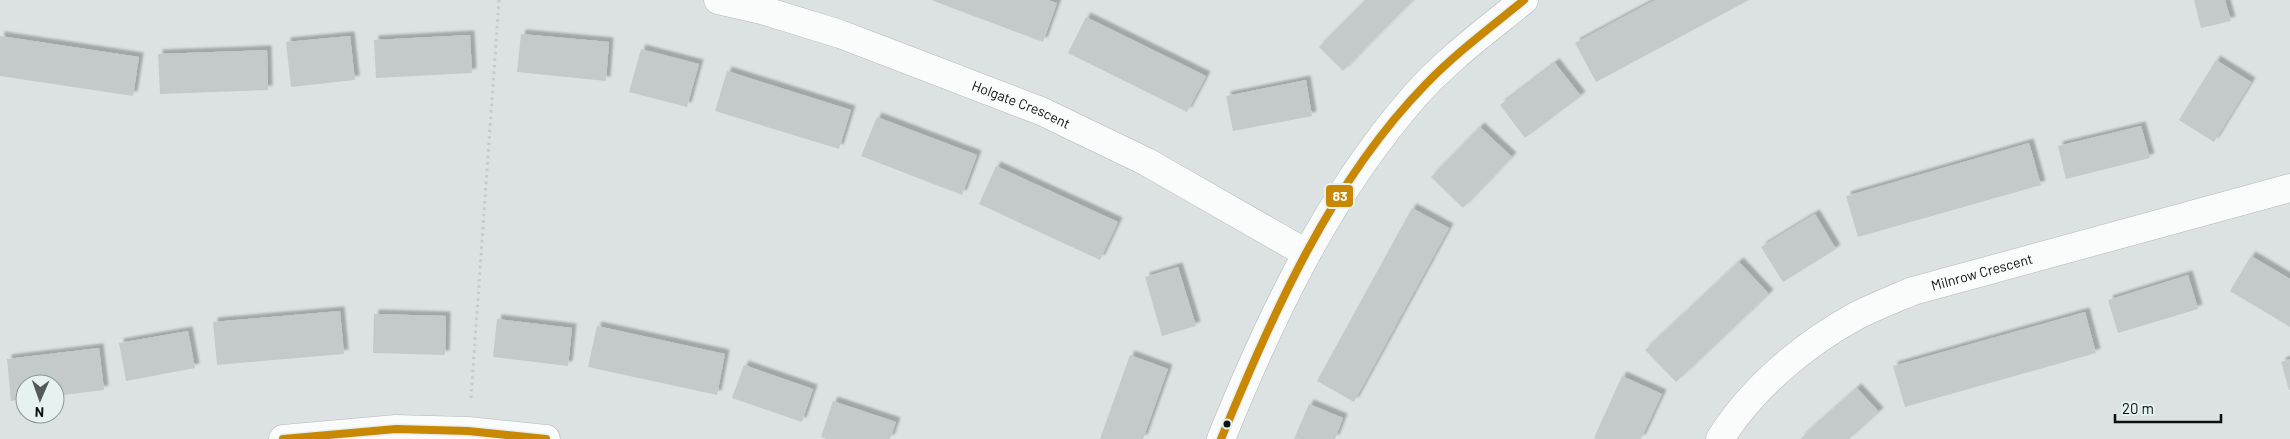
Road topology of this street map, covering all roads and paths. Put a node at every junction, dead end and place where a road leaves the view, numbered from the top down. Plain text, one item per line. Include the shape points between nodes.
1 (499, 0) edge
2 (718, 0) edge
3 (1524, 0) edge
4 (2290, 188) edge
5 (1306, 253) junction
6 (468, 432) junction
7 (327, 436) edge
8 (283, 439) edge
9 (546, 439) edge
10 (1222, 439) edge
11 (1720, 439) edge

1 - 6 path
2 - 5 street, Holgate Crescent via 840,34 1041,111 1146,162
3 - 5 street via 1414,97 1358,169
4 - 11 street, Milnrow Crescent via 1912,291 1856,316 1808,347 1763,385 1730,422
5 - 10 street via 1240,393
6 - 7 street via 396,429
6 - 9 street
7 - 8 street

